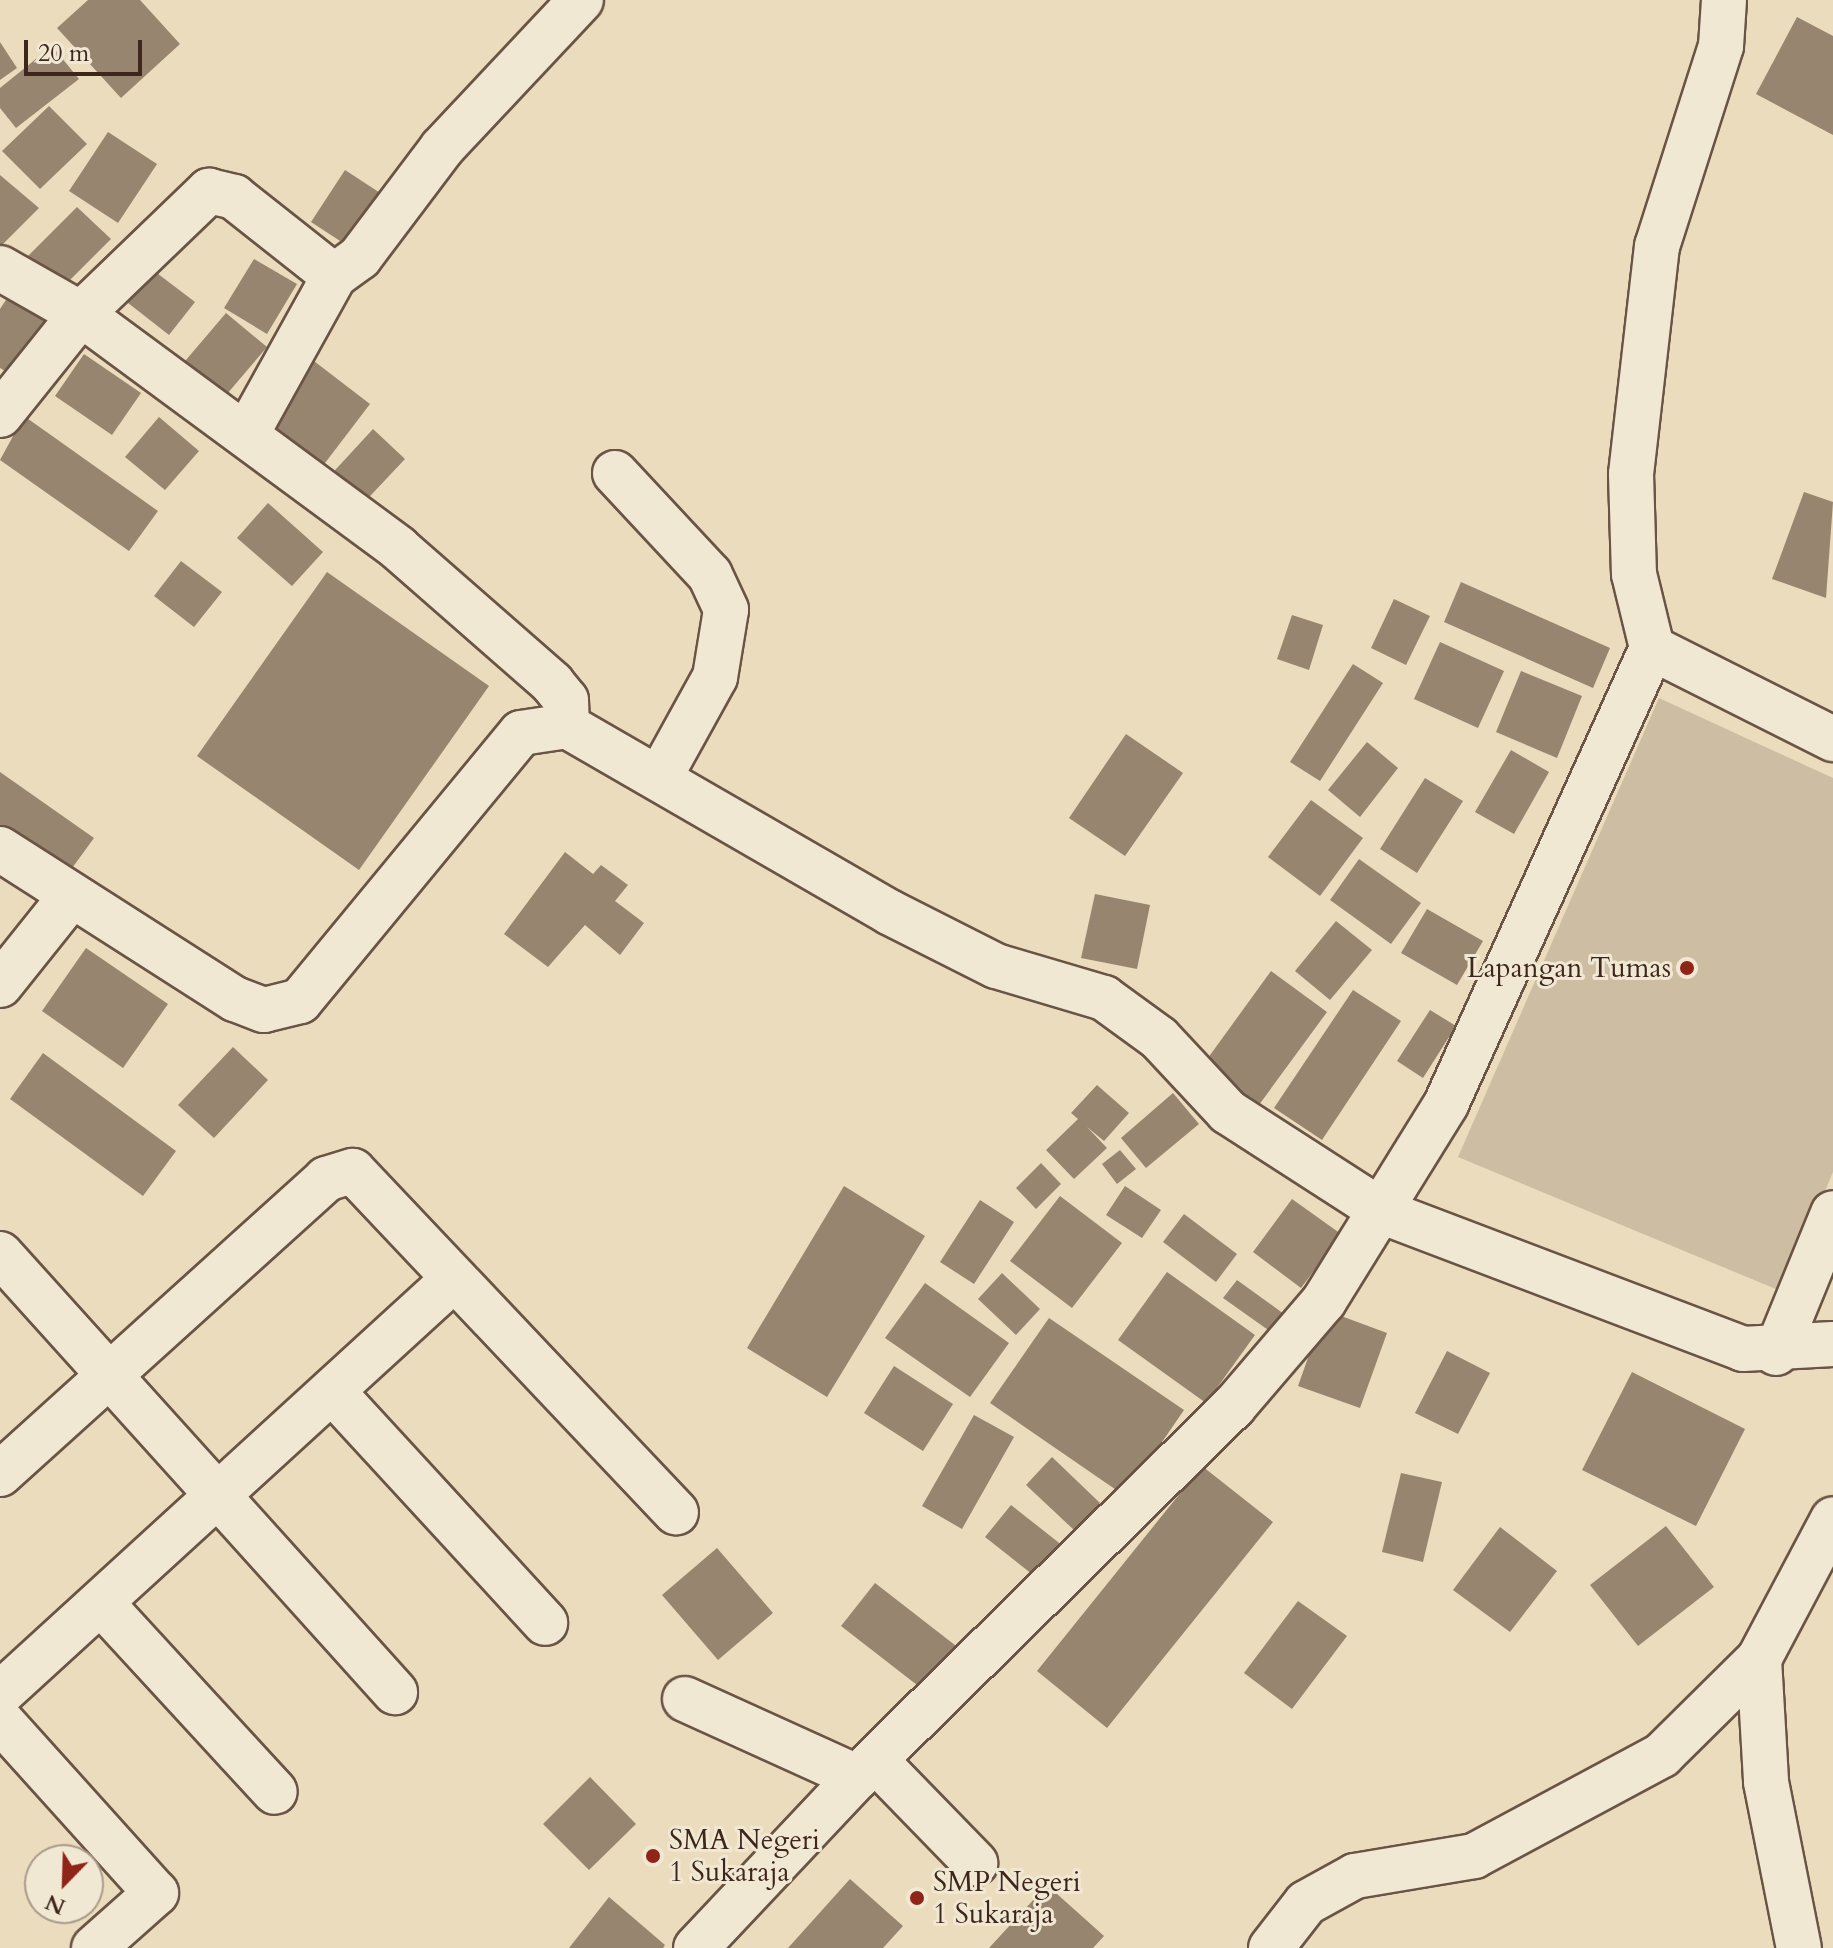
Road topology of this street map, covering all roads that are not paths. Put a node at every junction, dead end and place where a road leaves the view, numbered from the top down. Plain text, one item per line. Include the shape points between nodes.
1 (581, 0) edge
2 (1724, 0) edge
3 (0, 268) edge
4 (334, 276) junction
5 (81, 314) junction
6 (0, 415) edge
7 (246, 435) junction
8 (615, 473) dead end
9 (1652, 648) junction
10 (567, 726) junction
11 (1833, 739) edge
12 (661, 775) junction
13 (0, 849) edge
14 (71, 896) junction
15 (0, 985) edge
16 (1383, 1212) junction
17 (1833, 1213) edge
18 (1, 1256) edge
19 (454, 1279) junction
20 (1833, 1344) edge
21 (1776, 1353) junction
22 (109, 1377) junction
23 (332, 1391) junction
24 (0, 1474) edge
25 (219, 1496) junction
26 (676, 1512) dead end
27 (1833, 1519) edge
28 (102, 1604) junction
29 (545, 1623) dead end
30 (1759, 1659) junction
31 (395, 1692) dead end
32 (0, 1694) edge
33 (685, 1699) dead end
34 (0, 1720) edge
35 (866, 1769) junction
36 (275, 1792) dead end
37 (975, 1863) dead end
38 (94, 1948) edge
39 (696, 1948) edge
40 (1271, 1948) edge
41 (1799, 1948) edge

1 - 4 street via 442,148 360,257
2 - 9 street via 1721,46 1657,246 1634,445 1634,574
3 - 5 street
4 - 5 street via 234,197 209,191
4 - 7 street
5 - 6 street
5 - 7 street
7 - 10 street via 398,548 552,683 566,700
8 - 12 street via 710,575 726,610 715,677
9 - 11 street
9 - 16 street via 1484,1028
10 - 12 street
10 - 14 street via 521,733 300,1001 264,1010 235,999
12 - 16 street via 942,939 996,966 1104,998 1159,1038 1228,1112
13 - 14 street
14 - 15 street
16 - 21 street via 1657,1322
16 - 35 street via 1324,1301 1234,1406
17 - 21 street
18 - 22 street
19 - 22 street via 353,1171 326,1179
19 - 23 street
19 - 26 street
20 - 21 street
22 - 24 street
22 - 25 street
23 - 25 street
23 - 29 street
25 - 28 street
25 - 31 street
27 - 30 street
28 - 32 street
28 - 36 street
30 - 40 street via 1662,1755 1474,1856 1355,1876 1306,1903
30 - 41 street via 1766,1782
33 - 35 street
34 - 38 street via 156,1893
35 - 37 street
35 - 39 street

